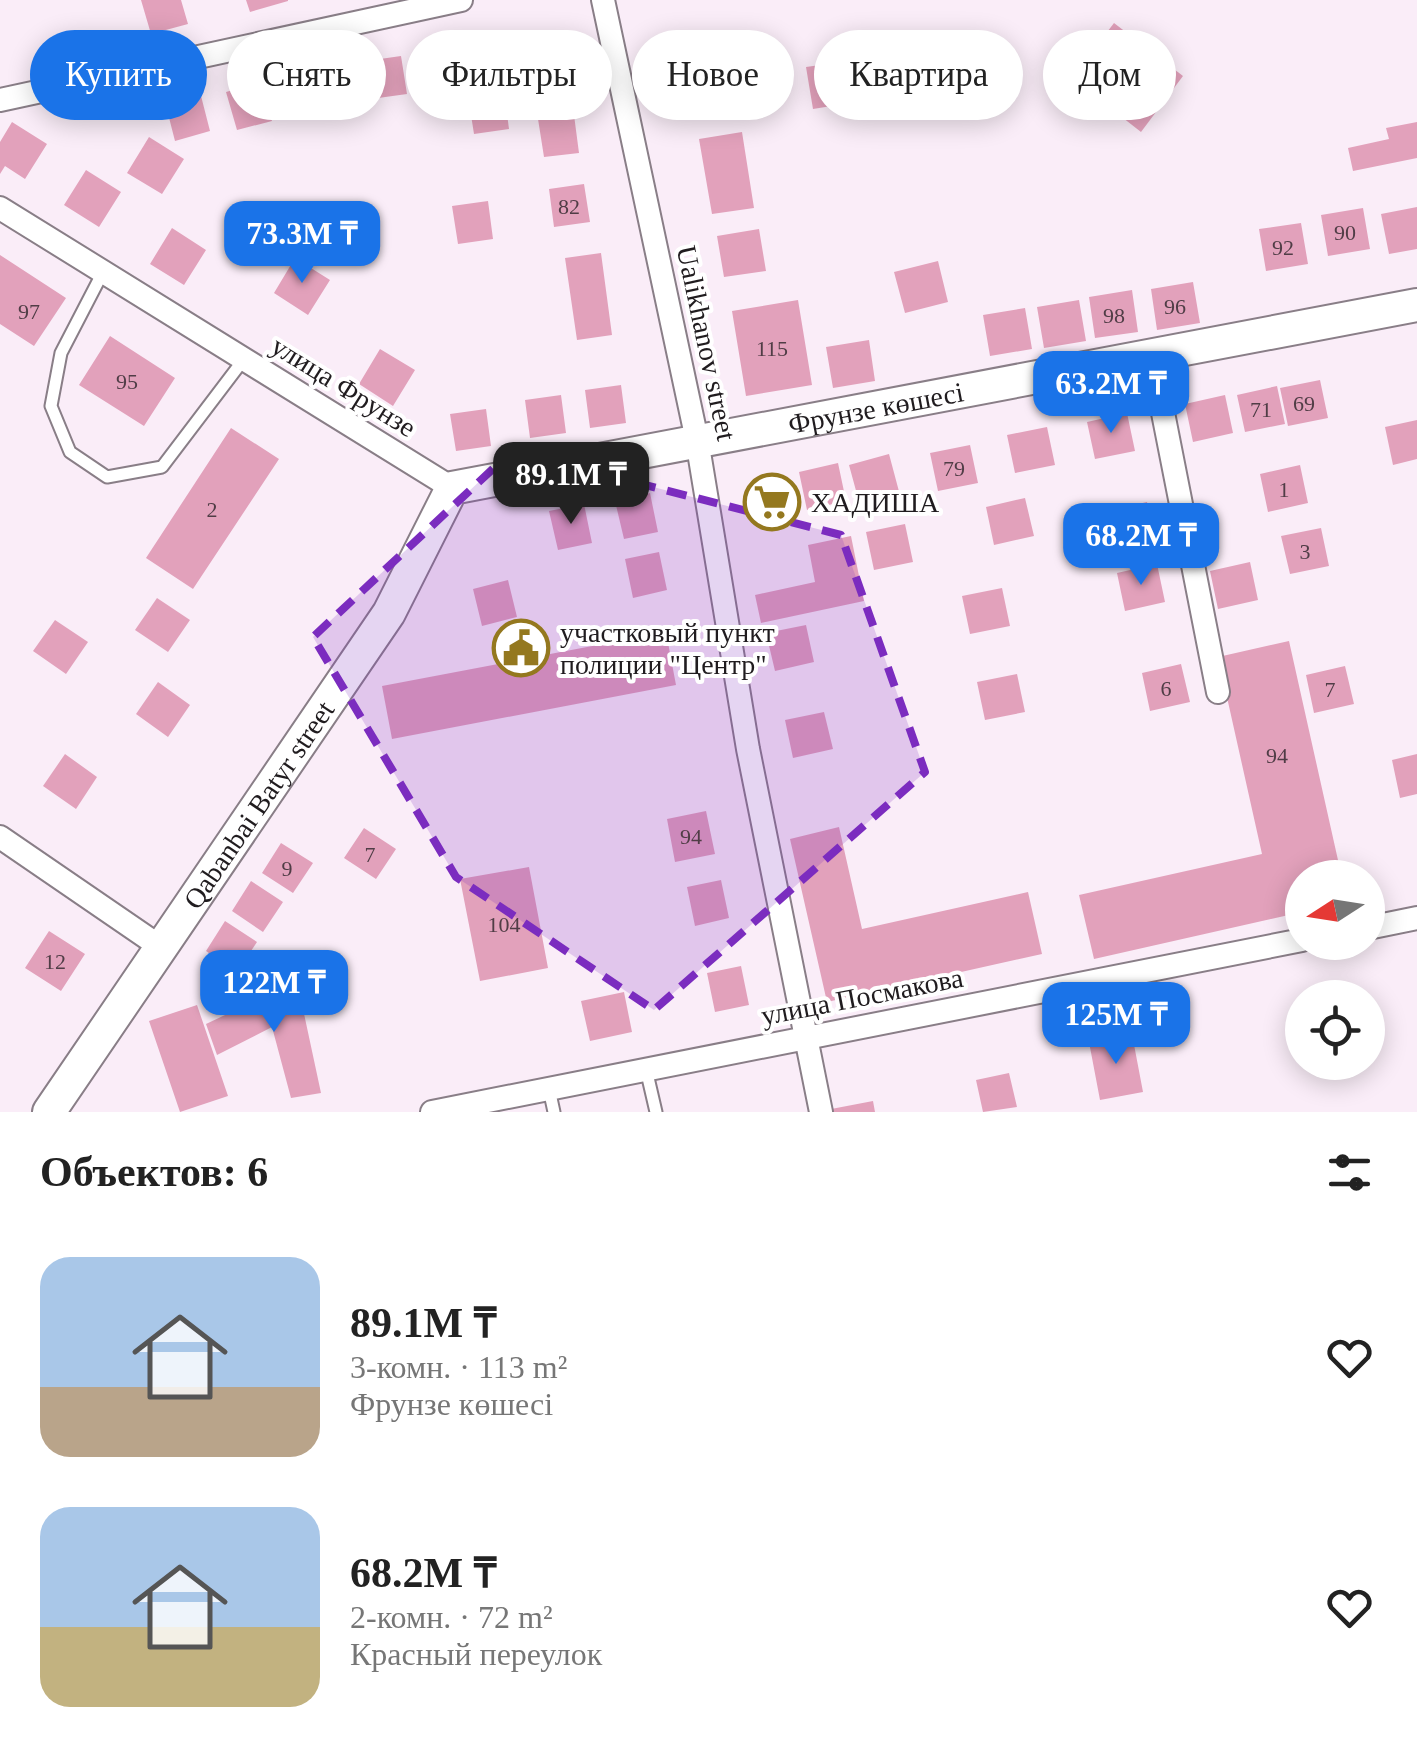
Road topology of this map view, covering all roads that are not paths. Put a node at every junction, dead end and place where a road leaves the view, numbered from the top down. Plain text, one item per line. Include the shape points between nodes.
1 (461, 0) edge
2 (603, 0) edge
3 (0, 100) edge
4 (0, 208) edge
5 (103, 272) junction
6 (1417, 305) edge
7 (1152, 357) junction
8 (244, 359) junction
9 (697, 440) junction
10 (452, 488) junction
11 (1218, 692) dead end
12 (0, 838) edge
13 (1417, 918) edge
14 (1385, 925) edge
15 (1285, 943) edge
16 (162, 948) junction
17 (806, 1038) junction
18 (646, 1070) junction
19 (551, 1100) edge
20 (49, 1112) edge
21 (432, 1112) edge
22 (656, 1112) edge
23 (821, 1112) edge

1 - 3 street
2 - 9 street, Ualikhanov street
4 - 5 street, улица Фрунзе
5 - 8 street, улица Фрунзе
5 - 8 lane via 62,353 51,406 70,452 107,477 162,467
6 - 7 main road, Фрунзе көшесі
7 - 9 main road, Фрунзе көшесі
7 - 11 street
8 - 10 street, улица Фрунзе
9 - 10 main road, Фрунзе көшесі
9 - 17 street, Ualikhanov street via 748,749
10 - 16 main road, Qabanbai Batyr street via 389,614
12 - 16 street
13 - 14 street
15 - 17 street, улица Посмакова
16 - 20 main road, Qabanbai Batyr street
17 - 18 street, улица Посмакова
17 - 23 street, Ualikhanov street
18 - 19 street, улица Посмакова
18 - 22 lane
19 - 21 street, улица Посмакова

